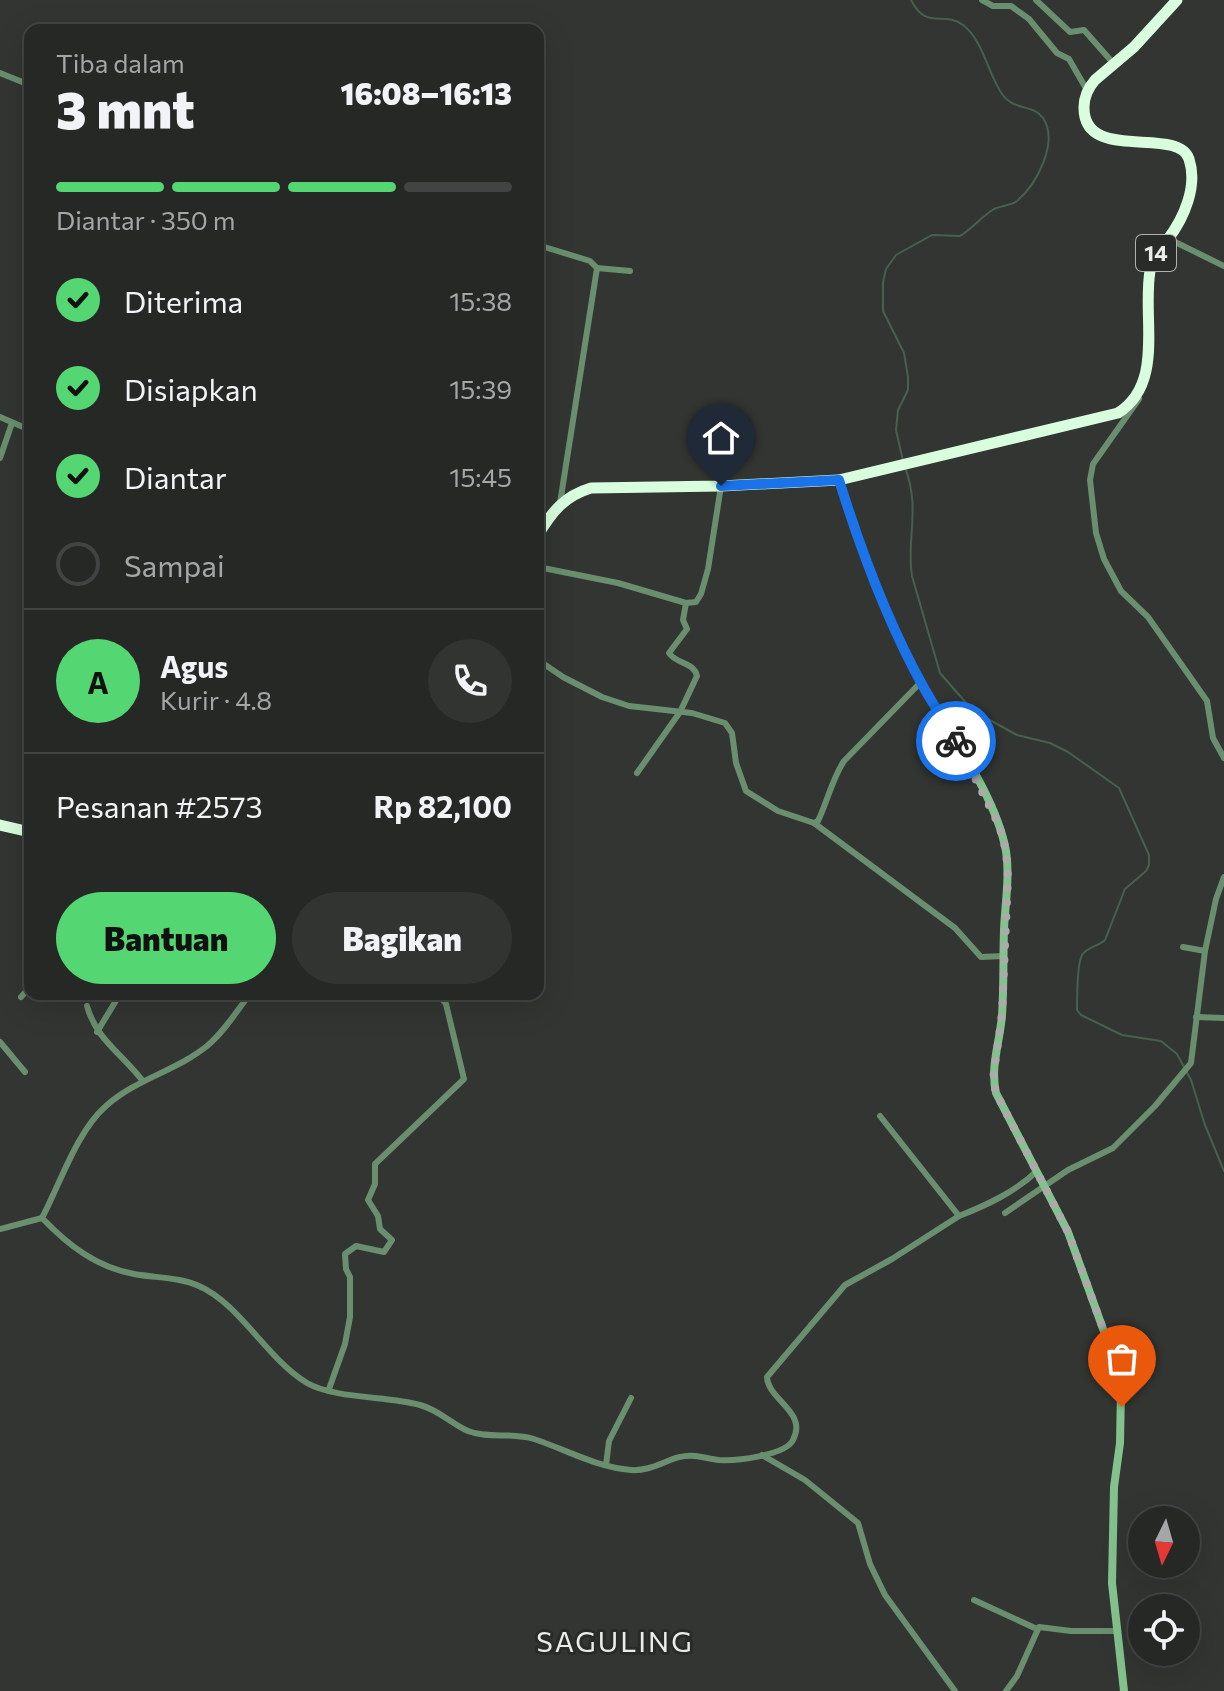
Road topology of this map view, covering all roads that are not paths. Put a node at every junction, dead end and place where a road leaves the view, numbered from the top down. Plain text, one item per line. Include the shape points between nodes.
1 (982, 0) edge
2 (1036, 0) edge
3 (1177, 0) edge
4 (1114, 64) junction
5 (0, 73) edge
6 (24, 83) edge
7 (1088, 92) junction
8 (1169, 239) junction
9 (544, 247) edge
10 (1224, 266) edge
11 (597, 268) junction
12 (630, 271) dead end
13 (1144, 384) junction
14 (0, 417) edge
15 (12, 423) junction
16 (24, 428) edge
17 (0, 458) edge
18 (839, 480) junction
19 (721, 486) junction
20 (560, 503) junction
21 (544, 526) edge
22 (544, 568) edge
23 (686, 603) junction
24 (544, 664) edge
25 (921, 682) junction
26 (680, 712) junction
27 (1224, 758) edge
28 (637, 773) dead end
29 (814, 823) junction
30 (0, 825) edge
31 (24, 831) edge
32 (1224, 877) edge
33 (1183, 947) dead end
34 (1205, 951) junction
35 (1003, 956) junction
36 (24, 994) edge
37 (21, 997) dead end
38 (116, 1000) edge
39 (245, 1000) edge
40 (443, 1000) edge
41 (87, 1006) dead end
42 (1196, 1017) junction
43 (1224, 1018) edge
44 (97, 1032) junction
45 (0, 1042) edge
46 (25, 1072) dead end
47 (142, 1080) junction
48 (880, 1116) dead end
49 (1037, 1171) junction
50 (1043, 1185) junction
51 (1005, 1213) dead end
52 (959, 1216) junction
53 (42, 1218) junction
54 (0, 1229) edge
55 (329, 1389) junction
56 (631, 1398) dead end
57 (762, 1455) junction
58 (606, 1465) junction
59 (974, 1600) dead end
60 (1037, 1629) junction
61 (1118, 1631) junction
62 (955, 1691) edge
63 (1006, 1691) edge
64 (1124, 1691) edge

1 - 7 street via 1011,6 1029,19 1057,53 1069,59
2 - 4 street via 1070,32 1084,30
3 - 4 highway
4 - 7 highway
5 - 6 street
7 - 8 highway, 14 via 1085,116 1098,133 1130,143 1169,144 1187,154 1187,206
8 - 10 street
8 - 13 highway, 14 via 1150,268
9 - 11 street
11 - 12 street
11 - 20 street
13 - 18 highway via 1118,413
13 - 27 street via 1093,464 1096,533 1121,591 1148,617 1207,701 1213,738
14 - 15 street
15 - 16 street
15 - 17 street
18 - 19 highway
18 - 25 street via 861,549
19 - 20 highway via 591,488
19 - 23 street via 704,586 696,602
20 - 21 highway
22 - 23 street
23 - 26 street via 687,629 669,653 697,676
24 - 26 street via 602,697
25 - 29 street via 844,761
25 - 35 street via 999,825 1008,878
26 - 28 street
26 - 29 street via 728,725 746,791 778,811
29 - 35 street via 955,928 980,956
30 - 31 highway
32 - 34 street
33 - 34 street
34 - 42 street
35 - 49 street via 993,1079
36 - 37 street
38 - 44 street
39 - 47 street via 207,1046
40 - 55 street via 464,1079 375,1164 368,1200 380,1229 392,1240 384,1252 356,1246 345,1254 350,1317
41 - 44 street
42 - 43 street
42 - 50 street via 1188,1066 1155,1106 1113,1148
44 - 47 street
45 - 46 street
47 - 53 street via 91,1121
48 - 52 street
49 - 50 street
49 - 52 street via 1005,1195
50 - 51 street
50 - 61 street via 1068,1232 1121,1389 1112,1537
52 - 57 street via 845,1285 767,1377 792,1412 796,1430 788,1446
53 - 54 street
53 - 55 street via 86,1257 108,1268 188,1282 214,1294 293,1373
55 - 58 street via 417,1404 469,1431 534,1439
56 - 58 street via 609,1441
57 - 58 street via 720,1460 683,1455 647,1470
57 - 62 street via 805,1480 858,1523 885,1595
59 - 60 street
60 - 61 street
60 - 63 street
61 - 64 street

